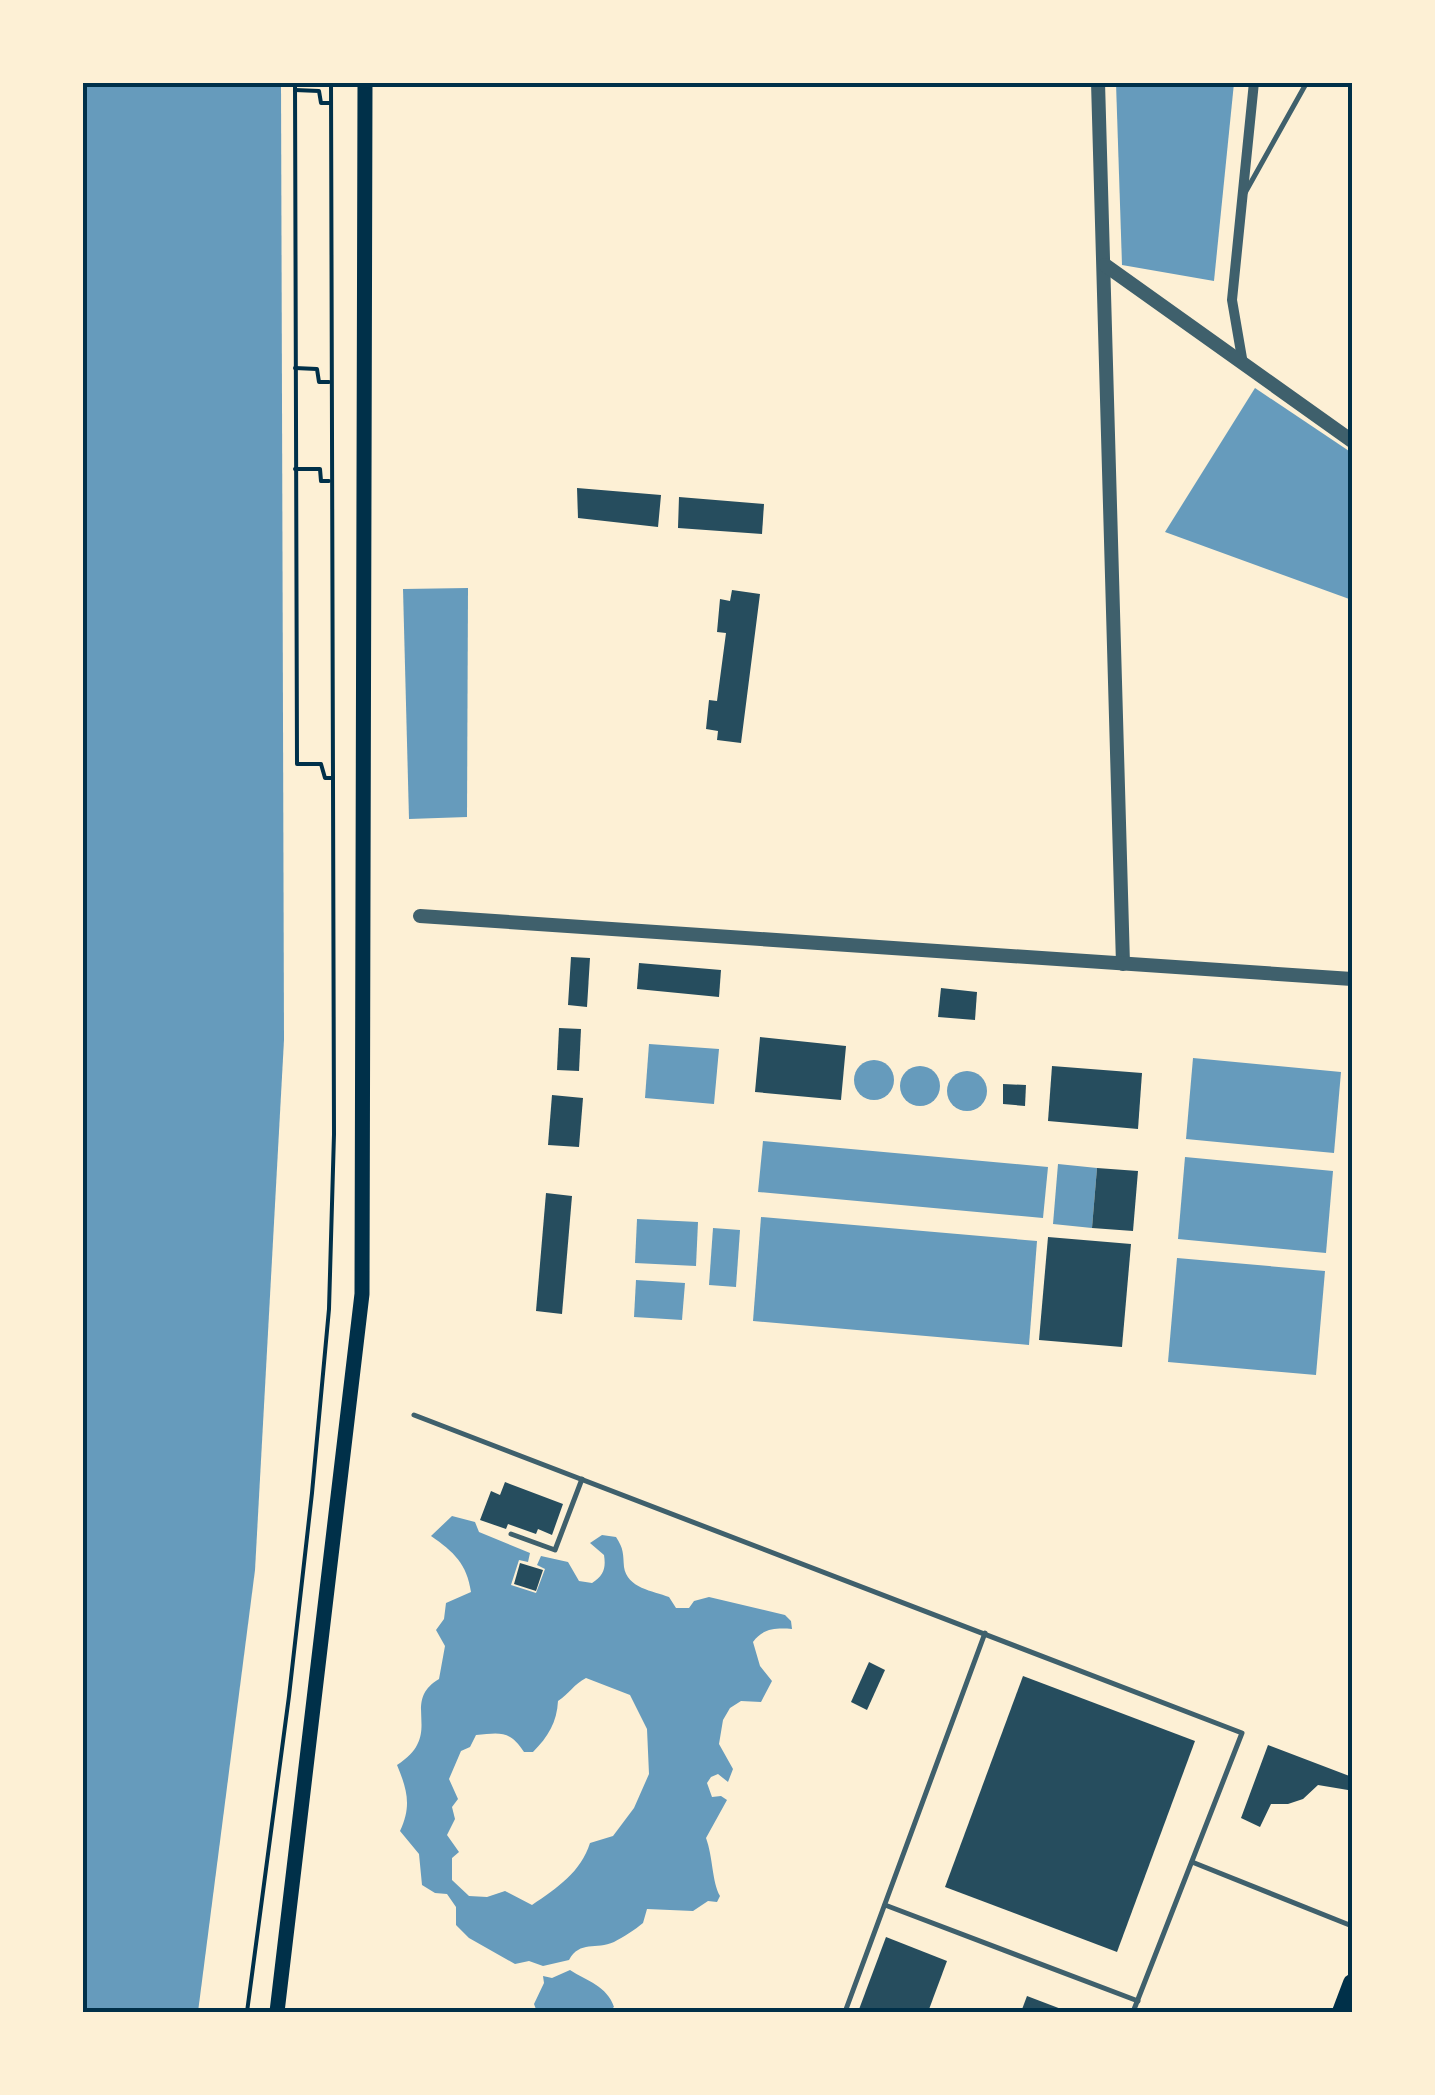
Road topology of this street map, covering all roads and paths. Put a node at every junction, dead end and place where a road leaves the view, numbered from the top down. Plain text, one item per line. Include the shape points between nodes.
1 (295, 82) edge
2 (330, 82) edge
3 (365, 82) edge
4 (1098, 82) edge
5 (1254, 82) edge
6 (1307, 82) edge
7 (295, 90) junction
8 (330, 103) junction
9 (1242, 198) junction
10 (1105, 266) junction
11 (1243, 365) junction
12 (295, 368) junction
13 (330, 382) junction
14 (1352, 441) edge
15 (296, 469) junction
16 (330, 481) junction
17 (332, 778) junction
18 (420, 916) dead end
19 (1123, 964) junction
20 (1352, 979) edge
21 (414, 1415) dead end
22 (582, 1479) junction
23 (511, 1534) dead end
24 (985, 1632) junction
25 (1192, 1862) junction
26 (884, 1905) junction
27 (1352, 1926) edge
28 (1352, 1983) edge
29 (1138, 2001) junction
30 (246, 2012) edge
31 (277, 2012) edge
32 (845, 2012) edge
33 (1134, 2012) edge
34 (1341, 2012) edge

1 - 7 path
2 - 8 path
3 - 31 main road via 362,1294
4 - 10 street
5 - 9 street
6 - 9 lane
7 - 8 path via 318,91 320,102
7 - 12 path
8 - 13 path
9 - 11 street via 1232,300
10 - 11 street
10 - 19 street
11 - 14 street
12 - 13 path via 318,369 319,382
12 - 15 path
13 - 16 path
15 - 16 path via 320,469 321,482
15 - 17 path via 297,764 321,764 324,778
16 - 17 path
17 - 30 path via 329,1309 292,1678
18 - 19 street
19 - 20 street
21 - 22 lane
22 - 23 lane via 555,1550
22 - 24 lane
24 - 25 lane via 1242,1733
24 - 26 lane
25 - 27 lane
25 - 29 lane
26 - 29 lane
26 - 32 lane
28 - 34 main road
29 - 33 lane

